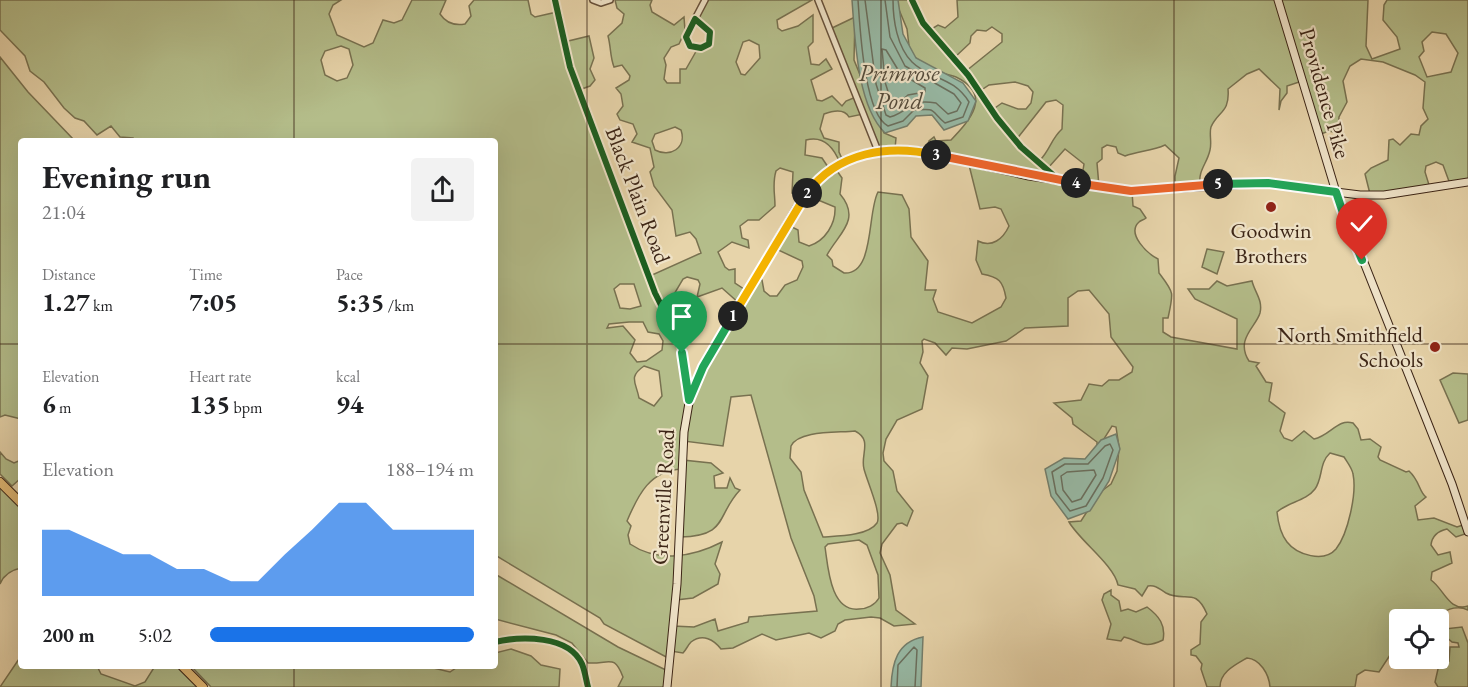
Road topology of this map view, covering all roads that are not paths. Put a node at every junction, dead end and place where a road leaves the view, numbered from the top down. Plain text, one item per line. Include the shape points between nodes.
1 (555, 0) edge
2 (593, 0) edge
3 (610, 0) edge
4 (705, 0) edge
5 (818, 0) edge
6 (912, 0) edge
7 (1278, 0) edge
8 (695, 19) junction
9 (878, 151) junction
10 (1060, 181) junction
11 (1468, 182) edge
12 (1336, 192) junction
13 (689, 400) junction
14 (0, 482) edge
15 (18, 500) edge
16 (1468, 532) edge
17 (498, 641) edge
18 (185, 669) edge
19 (203, 687) edge
20 (588, 687) edge
21 (667, 687) edge

1 - 13 street, Black Plain Road via 570,67 655,292 681,345
2 - 3 street
4 - 8 street
5 - 9 street
6 - 10 street via 923,23 968,75 997,118
7 - 12 main road, Providence Pike
8 - 8 street via 686,37 690,46 705,47 710,32
9 - 10 main road, Greenville Road via 919,151
9 - 13 main road, Greenville Road via 843,163 808,191 703,367
10 - 12 main road, Greenville Road via 1131,191 1268,183
11 - 12 main road, Greenville Road via 1384,195
12 - 16 main road, Providence Pike
13 - 21 main road, Greenville Road
14 - 15 main road
17 - 20 street via 553,642 567,647 581,662
18 - 19 main road

